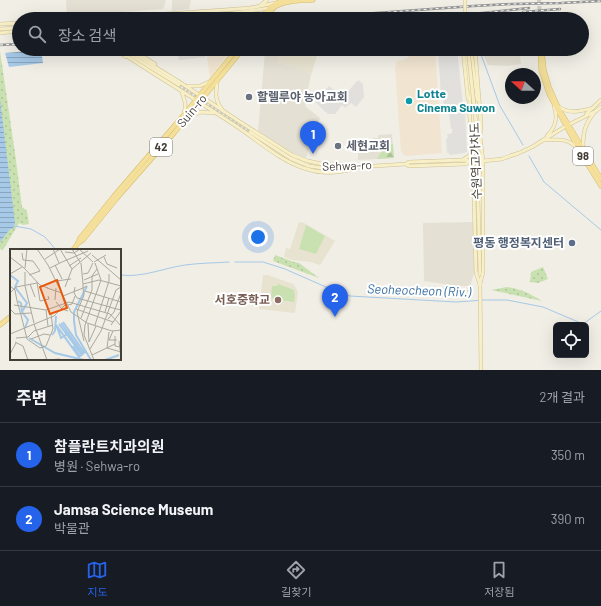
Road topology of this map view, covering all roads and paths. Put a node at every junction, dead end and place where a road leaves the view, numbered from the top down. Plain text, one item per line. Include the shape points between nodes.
1 (267, 0) edge
2 (286, 0) edge
3 (313, 0) edge
4 (465, 0) edge
5 (275, 4) edge
6 (260, 6) junction
7 (195, 12) edge
8 (238, 12) edge
9 (268, 12) edge
10 (465, 12) edge
11 (12, 23) edge
12 (0, 24) edge
13 (12, 28) edge
14 (0, 29) edge
15 (12, 32) edge
16 (0, 33) edge
17 (125, 56) edge
18 (127, 56) edge
19 (132, 56) edge
20 (137, 56) edge
21 (142, 56) edge
22 (232, 56) edge
23 (237, 56) edge
24 (465, 56) edge
25 (466, 56) edge
26 (466, 56) edge
27 (472, 56) edge
28 (475, 56) edge
29 (541, 56) edge
30 (542, 56) edge
31 (215, 80) junction
32 (179, 85) tunnel mouth
33 (186, 86) junction
34 (191, 90) junction
35 (182, 92) junction
36 (201, 96) junction
37 (601, 100) edge
38 (197, 102) junction
39 (553, 103) junction
40 (558, 106) junction
41 (469, 107) junction
42 (601, 107) edge
43 (592, 108) junction
44 (223, 111) junction
45 (596, 111) junction
46 (219, 115) junction
47 (584, 117) junction
48 (184, 118) junction
49 (567, 125) junction
50 (250, 132) tunnel mouth
51 (480, 137) junction
52 (543, 140) junction
53 (583, 149) junction
54 (472, 151) junction
55 (582, 154) junction
56 (463, 160) junction
57 (471, 161) junction
58 (483, 161) junction
59 (406, 164) junction
60 (466, 164) junction
61 (362, 166) junction
62 (473, 170) junction
63 (601, 179) edge
64 (601, 186) edge
65 (74, 249) edge
66 (480, 285) junction
67 (10, 317) edge
68 (10, 320) edge
69 (0, 325) edge
70 (0, 329) edge
71 (481, 370) edge

1 - 6 main road
2 - 5 main road
3 - 5 main road
4 - 10 main road, bridge
5 - 6 main road
5 - 8 main road
5 - 9 main road
6 - 7 main road
11 - 12 main road
13 - 14 main road
15 - 16 main road
17 - 35 main road
18 - 35 main road
19 - 32 main road
20 - 33 main road
21 - 33 main road
22 - 31 main road, Suin-ro / 42
23 - 31 main road, Suin-ro / 42
24 - 41 main road
25 - 41 main road
26 - 66 main road, 수원역고가차도, bridge via 476,124
27 - 51 main road
28 - 51 main road
29 - 39 main road, 98 via 545,86
30 - 40 main road via 549,86
31 - 33 main road via 200,86
31 - 36 main road, Suin-ro / 42
31 - 44 main road via 216,96
33 - 34 main road
34 - 35 main road via 190,94
34 - 36 main road
35 - 38 main road
35 - 48 main road via 186,101
36 - 38 main road, Suin-ro / 42
36 - 44 main road
37 - 43 main road, Sehwa-ro
38 - 46 main road
38 - 48 main road, Suin-ro / 42
39 - 49 main road, 98
39 - 52 main road via 556,122 553,130
40 - 43 main road via 571,112
40 - 49 main road
41 - 54 main road
42 - 45 main road, Sehwa-ro
43 - 47 main road, Sehwa-ro
44 - 61 main road via 292,155 322,164
45 - 47 main road, Sehwa-ro
45 - 53 main road via 583,132
46 - 48 main road via 201,112
46 - 61 main road via 302,168 323,172 343,171
47 - 49 main road, Sehwa-ro
48 - 65 main road, Suin-ro / 42
49 - 52 main road, Sehwa-ro
49 - 53 main road
49 - 55 main road, 98
50 - 61 main road, Sehwa-ro via 290,158 309,166
51 - 58 main road
52 - 55 main road via 564,140 574,144
52 - 58 main road, Sehwa-ro via 519,153
53 - 63 main road
54 - 56 main road
54 - 57 main road
55 - 64 main road, 98
56 - 57 main road, Sehwa-ro
56 - 59 main road, Sehwa-ro
57 - 58 main road, Sehwa-ro
57 - 60 main road
57 - 62 main road
58 - 66 main road via 483,272
59 - 60 main road, Sehwa-ro
59 - 61 main road, Sehwa-ro
60 - 62 main road
62 - 66 main road via 476,272
66 - 71 main road
67 - 69 main road
68 - 70 main road

